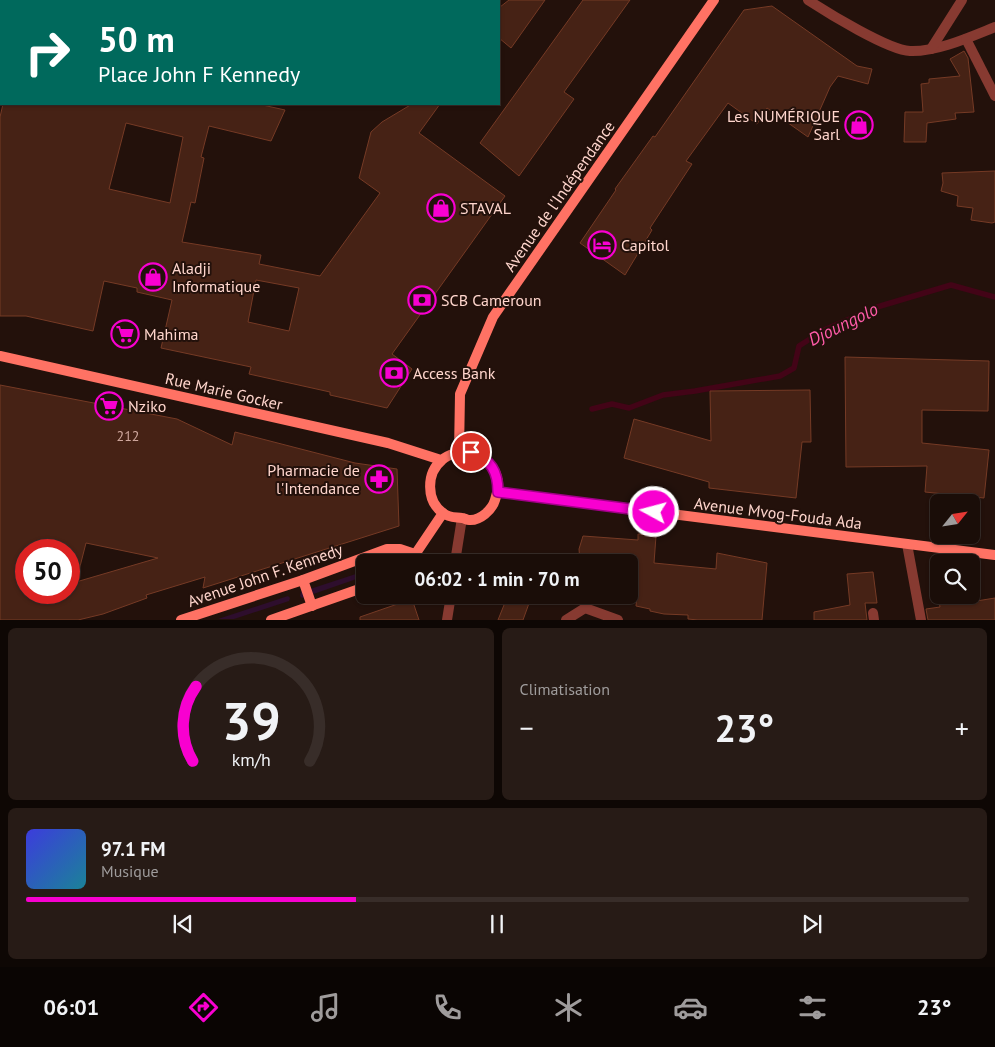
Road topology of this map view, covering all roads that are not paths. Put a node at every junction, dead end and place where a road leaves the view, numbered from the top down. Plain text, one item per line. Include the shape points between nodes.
1 (714, 0) edge
2 (808, 0) edge
3 (962, 0) edge
4 (995, 27) edge
5 (966, 39) junction
6 (931, 49) junction
7 (995, 96) edge
8 (0, 356) edge
9 (460, 452) junction
10 (441, 460) junction
11 (498, 492) junction
12 (443, 513) junction
13 (462, 518) junction
14 (907, 544) junction
15 (373, 554) edge
16 (407, 554) edge
17 (416, 554) edge
18 (456, 554) edge
19 (995, 555) edge
20 (356, 560) edge
21 (303, 580) junction
22 (356, 590) edge
23 (449, 604) edge
24 (587, 604) edge
25 (312, 606) junction
26 (585, 608) junction
27 (182, 620) edge
28 (271, 620) edge
29 (447, 620) edge
30 (566, 620) edge
31 (618, 620) edge
32 (921, 620) edge

1 - 9 main road, Avenue de l'Indépendance via 493,317 460,394
2 - 6 street via 886,44 910,51
3 - 6 street
4 - 5 street
5 - 6 street
5 - 7 street
8 - 10 main road, Rue Marie Gocker via 388,443
9 - 10 main road
9 - 11 main road via 482,456 493,467 498,479
10 - 12 main road via 431,476 430,485 434,502
11 - 13 main road via 488,512 469,520
11 - 14 main road, Avenue Mvog-Fouda Ada
12 - 13 main road
12 - 17 main road, Avenue John F. Kennedy
13 - 18 street
14 - 19 main road, Avenue Mvog-Fouda Ada
14 - 32 street
15 - 16 main road, Avenue John F. Kennedy via 387,549 400,549
20 - 21 main road, Avenue John F. Kennedy
21 - 25 main road
21 - 27 main road, Avenue John F. Kennedy
22 - 25 main road
23 - 29 street
24 - 26 street
25 - 28 main road
26 - 30 street
26 - 31 street

